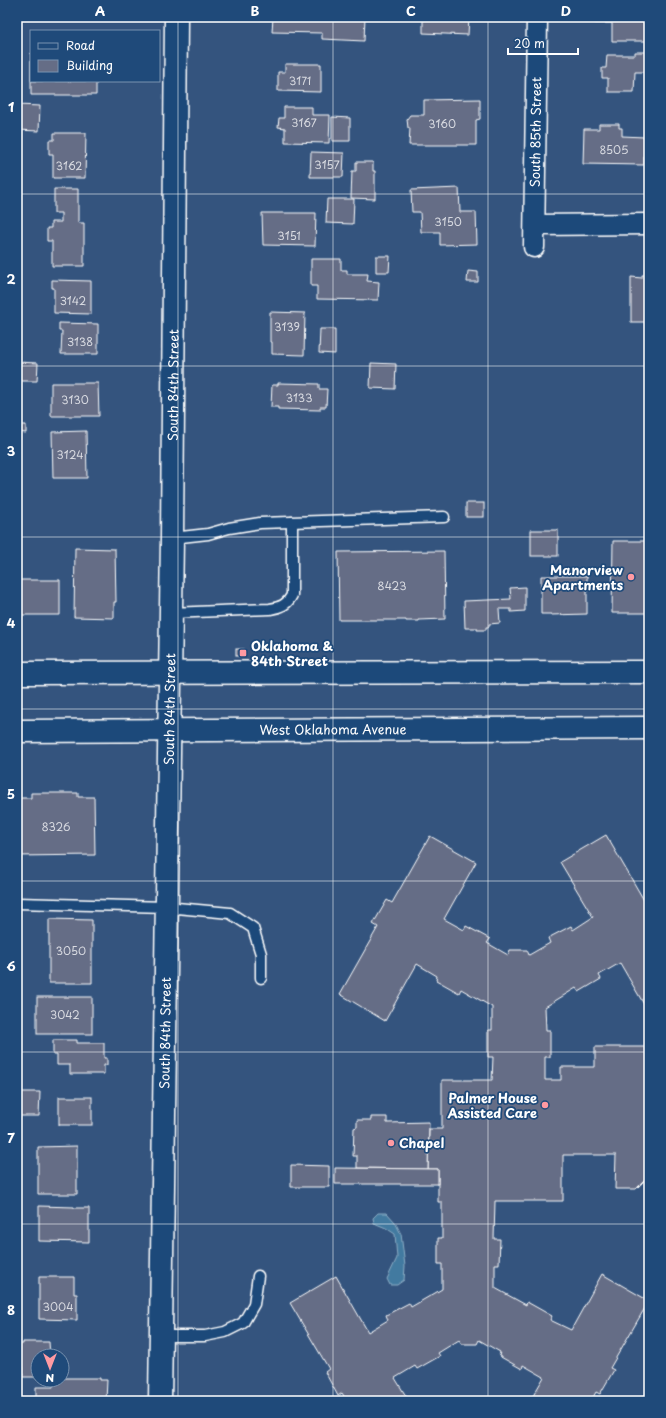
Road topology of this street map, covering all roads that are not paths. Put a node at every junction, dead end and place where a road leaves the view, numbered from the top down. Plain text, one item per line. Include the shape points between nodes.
1 (176, 17) edge
2 (537, 17) edge
3 (649, 224) edge
4 (535, 226) junction
5 (534, 247) dead end
6 (444, 517) dead end
7 (292, 522) junction
8 (172, 538) junction
9 (171, 612) junction
10 (170, 672) junction
11 (649, 672) edge
12 (17, 673) edge
13 (649, 728) edge
14 (169, 730) junction
15 (17, 731) edge
16 (17, 903) edge
17 (166, 907) junction
18 (260, 978) dead end
19 (258, 1276) dead end
20 (161, 1336) junction
21 (160, 1401) edge

1 - 8 street, South 84th Street
2 - 4 street, South 85th Street
3 - 4 street
4 - 5 street, South 85th Street
6 - 7 lane
7 - 8 lane via 260,523 208,534
7 - 9 lane via 292,595 280,608
8 - 9 street, South 84th Street
9 - 10 street, South 84th Street
10 - 11 street
10 - 12 street
10 - 14 street, South 84th Street
13 - 14 street, West Oklahoma Avenue
14 - 15 street, West Oklahoma Avenue
14 - 17 street, South 84th Street
16 - 17 lane
17 - 18 lane via 230,913 253,928 260,954
17 - 20 street, South 84th Street
19 - 20 lane via 254,1304 243,1323 218,1334
20 - 21 street, South 84th Street

